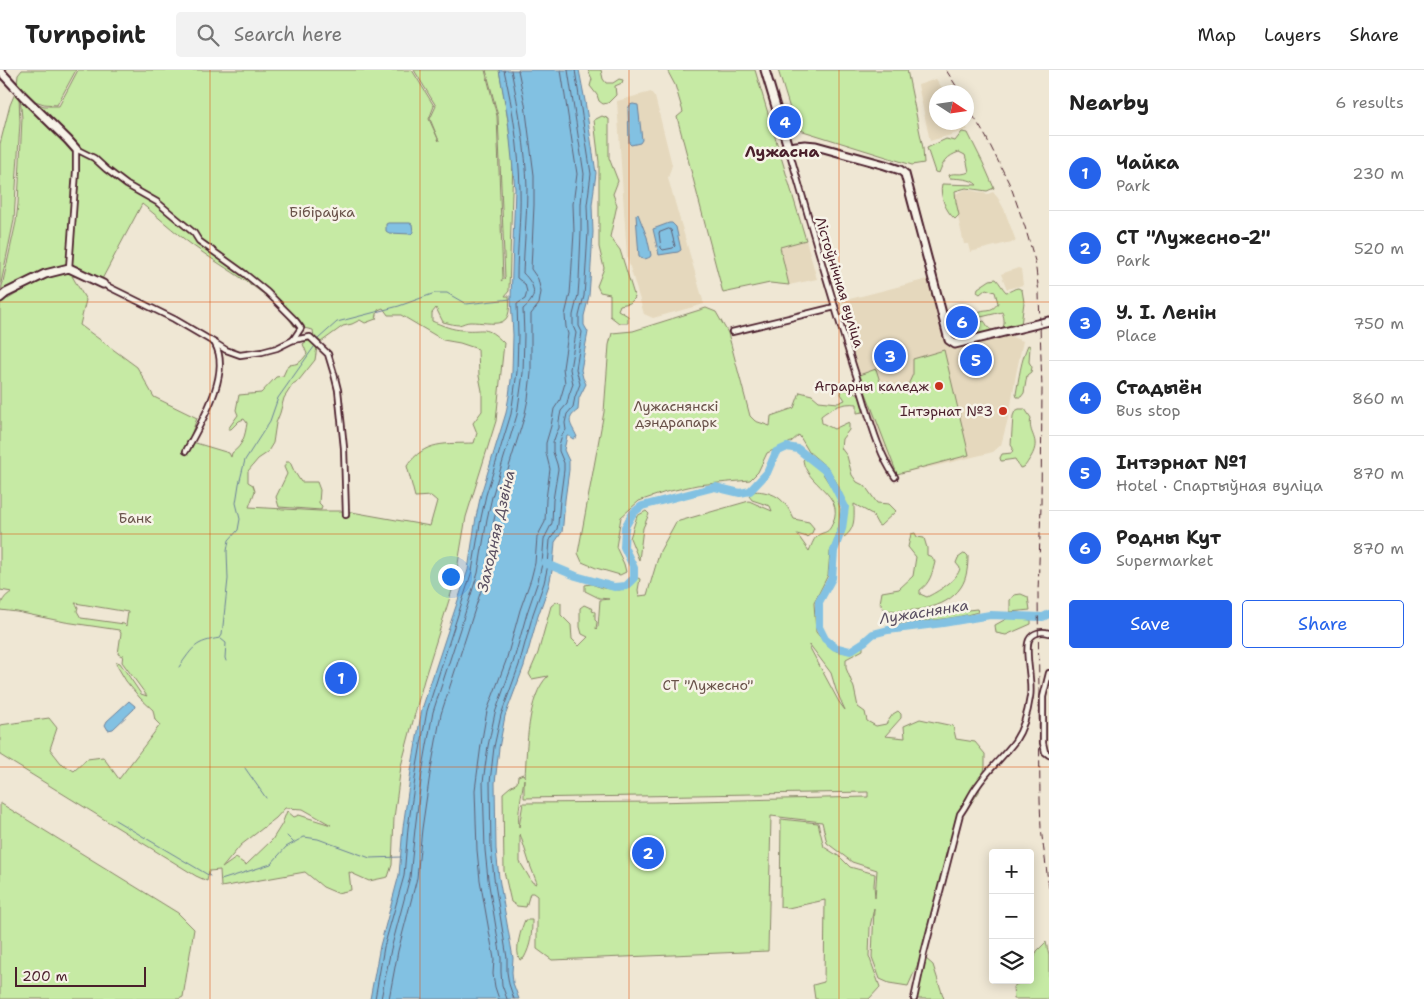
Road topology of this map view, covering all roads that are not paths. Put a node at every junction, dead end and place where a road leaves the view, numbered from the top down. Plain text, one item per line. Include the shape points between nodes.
1 (765, 70) edge
2 (0, 71) edge
3 (788, 147) junction
4 (76, 149) junction
5 (70, 268) junction
6 (103, 284) joint
7 (0, 298) edge
8 (835, 307) junction
9 (1049, 321) edge
10 (301, 328) junction
11 (732, 332) dead end
12 (310, 338) junction
13 (293, 340) junction
14 (215, 343) junction
15 (186, 451) dead end
16 (895, 477) dead end
17 (346, 515) dead end
18 (1049, 633) edge
19 (1049, 673) edge
20 (1049, 755) edge
21 (914, 999) edge

1 - 3 street
2 - 4 street
3 - 8 street, Лістоўнічная вуліца
3 - 9 street via 816,146 885,165 905,174 949,340 955,344
4 - 5 street
4 - 10 street via 157,202 194,233 199,242 267,292
5 - 6 street
5 - 7 street via 45,274
6 - 14 street
8 - 11 street
8 - 16 street, Лістоўнічная вуліца via 882,452
10 - 12 street
10 - 13 street
12 - 13 street
12 - 17 street via 328,354 338,390
13 - 14 street via 277,348 240,355
14 - 15 street via 220,352 217,383
18 - 21 street via 1033,634 1029,640 1031,696 1016,740 977,786 960,814
19 - 20 street via 1043,697 1043,743

